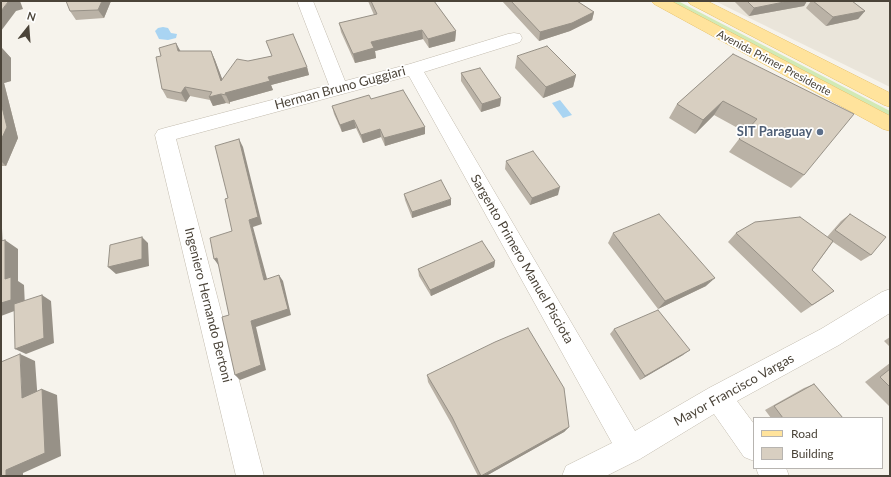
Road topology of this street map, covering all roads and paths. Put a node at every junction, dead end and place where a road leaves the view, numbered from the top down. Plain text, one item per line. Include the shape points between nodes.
1 (305, 1) edge
2 (659, 1) edge
3 (695, 1) edge
4 (514, 38) dead end
5 (414, 69) junction
6 (339, 88) junction
7 (890, 101) edge
8 (890, 124) edge
9 (165, 134) joint
10 (890, 300) edge
11 (718, 397) junction
12 (753, 446) edge
13 (630, 448) junction
14 (250, 476) edge
15 (576, 476) edge

1 - 6 street
2 - 8 main road, Avenida Primer Presidente
3 - 7 main road, Avenida Primer Presidente
4 - 5 street, Herman Bruno Guggiari
5 - 6 street, Herman Bruno Guggiari
5 - 13 street, Sargento Primero Manuel Pisciota
6 - 9 street, Herman Bruno Guggiari
9 - 14 street, Ingeniero Hernando Bertoni
10 - 11 street, Mayor Francisco Vargas via 830,337
11 - 12 street
11 - 13 street, Mayor Francisco Vargas
13 - 15 street, Mayor Francisco Vargas

